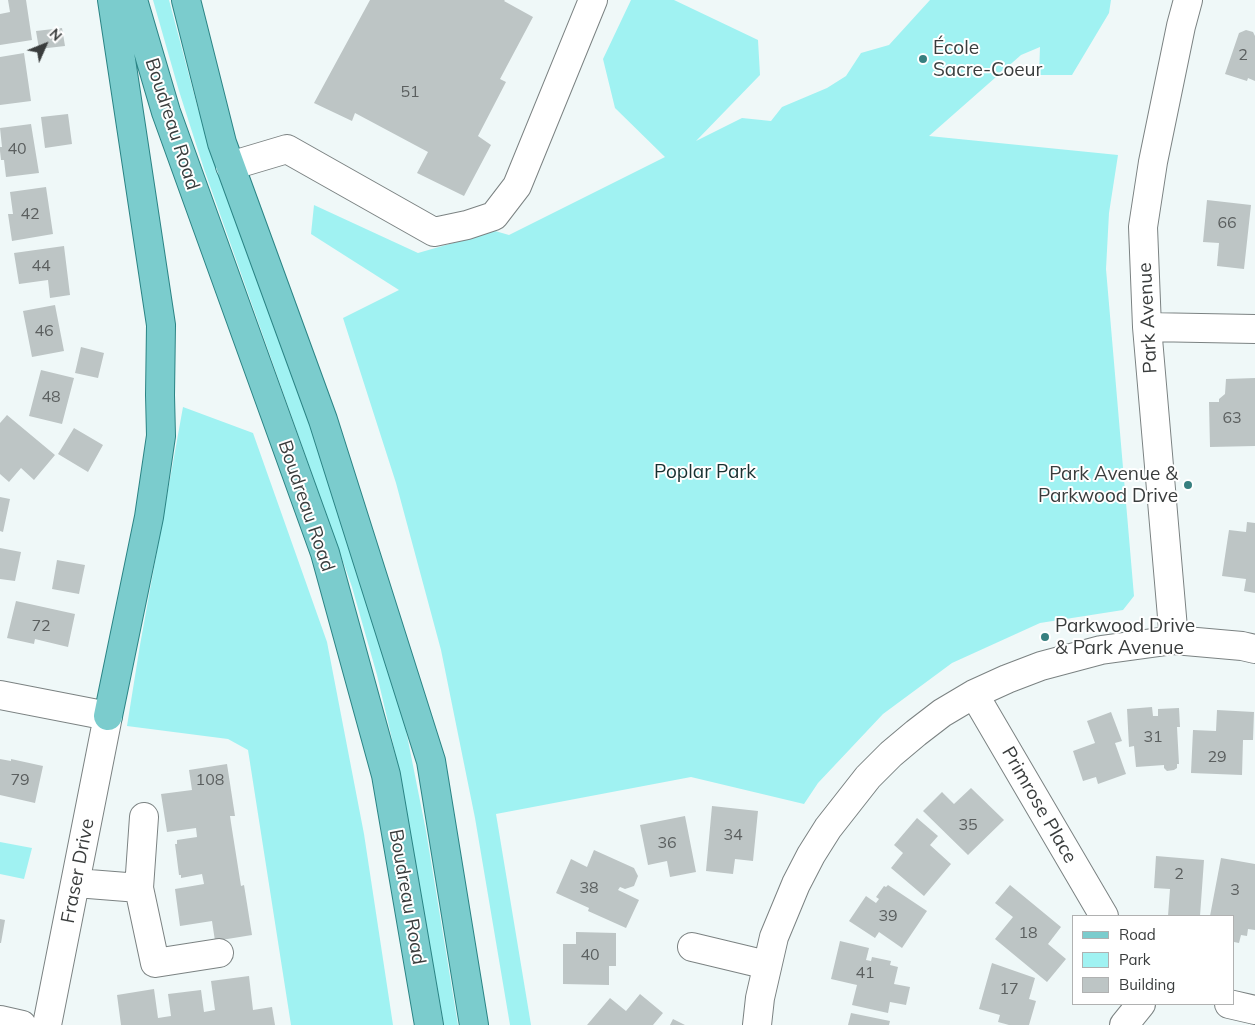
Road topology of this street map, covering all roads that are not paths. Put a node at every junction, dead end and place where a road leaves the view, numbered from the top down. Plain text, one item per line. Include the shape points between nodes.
1 (112, 0) edge
2 (133, 0) edge
3 (186, 0) edge
4 (593, 0) edge
5 (1188, 0) edge
6 (230, 166) junction
7 (1147, 327) junction
8 (1255, 329) edge
9 (1174, 640) junction
10 (1255, 649) edge
11 (974, 694) junction
12 (0, 695) edge
13 (108, 716) junction
14 (144, 817) dead end
15 (76, 883) junction
16 (139, 888) junction
17 (1103, 915) edge
18 (692, 947) dead end
19 (219, 953) dead end
20 (767, 965) junction
21 (1140, 1005) edge
22 (1233, 1005) edge
23 (1255, 1010) edge
24 (0, 1020) edge
25 (22, 1025) edge
26 (47, 1025) edge
27 (429, 1025) edge
28 (474, 1025) edge
29 (757, 1025) edge
30 (1124, 1025) edge

1 - 13 main road via 161,325 161,436 149,517
2 - 27 main road, Boudreau Road via 166,112 325,553 386,775
3 - 6 main road
4 - 6 street via 517,186 494,216 434,232 288,149
5 - 7 street, Park Avenue via 1152,162 1144,227
6 - 28 main road via 323,420 431,761
7 - 8 street
7 - 9 street, Park Avenue
9 - 10 street
9 - 11 street via 1101,650 1041,666
11 - 17 street, Primrose Place
11 - 20 street via 942,713 891,754 842,808 796,884 780,921
12 - 13 street
13 - 15 street, Fraser Drive
14 - 16 street
15 - 16 street
15 - 26 street, Fraser Drive
16 - 19 street via 154,963
18 - 20 street
20 - 29 street
21 - 30 street
22 - 23 street
24 - 25 street

